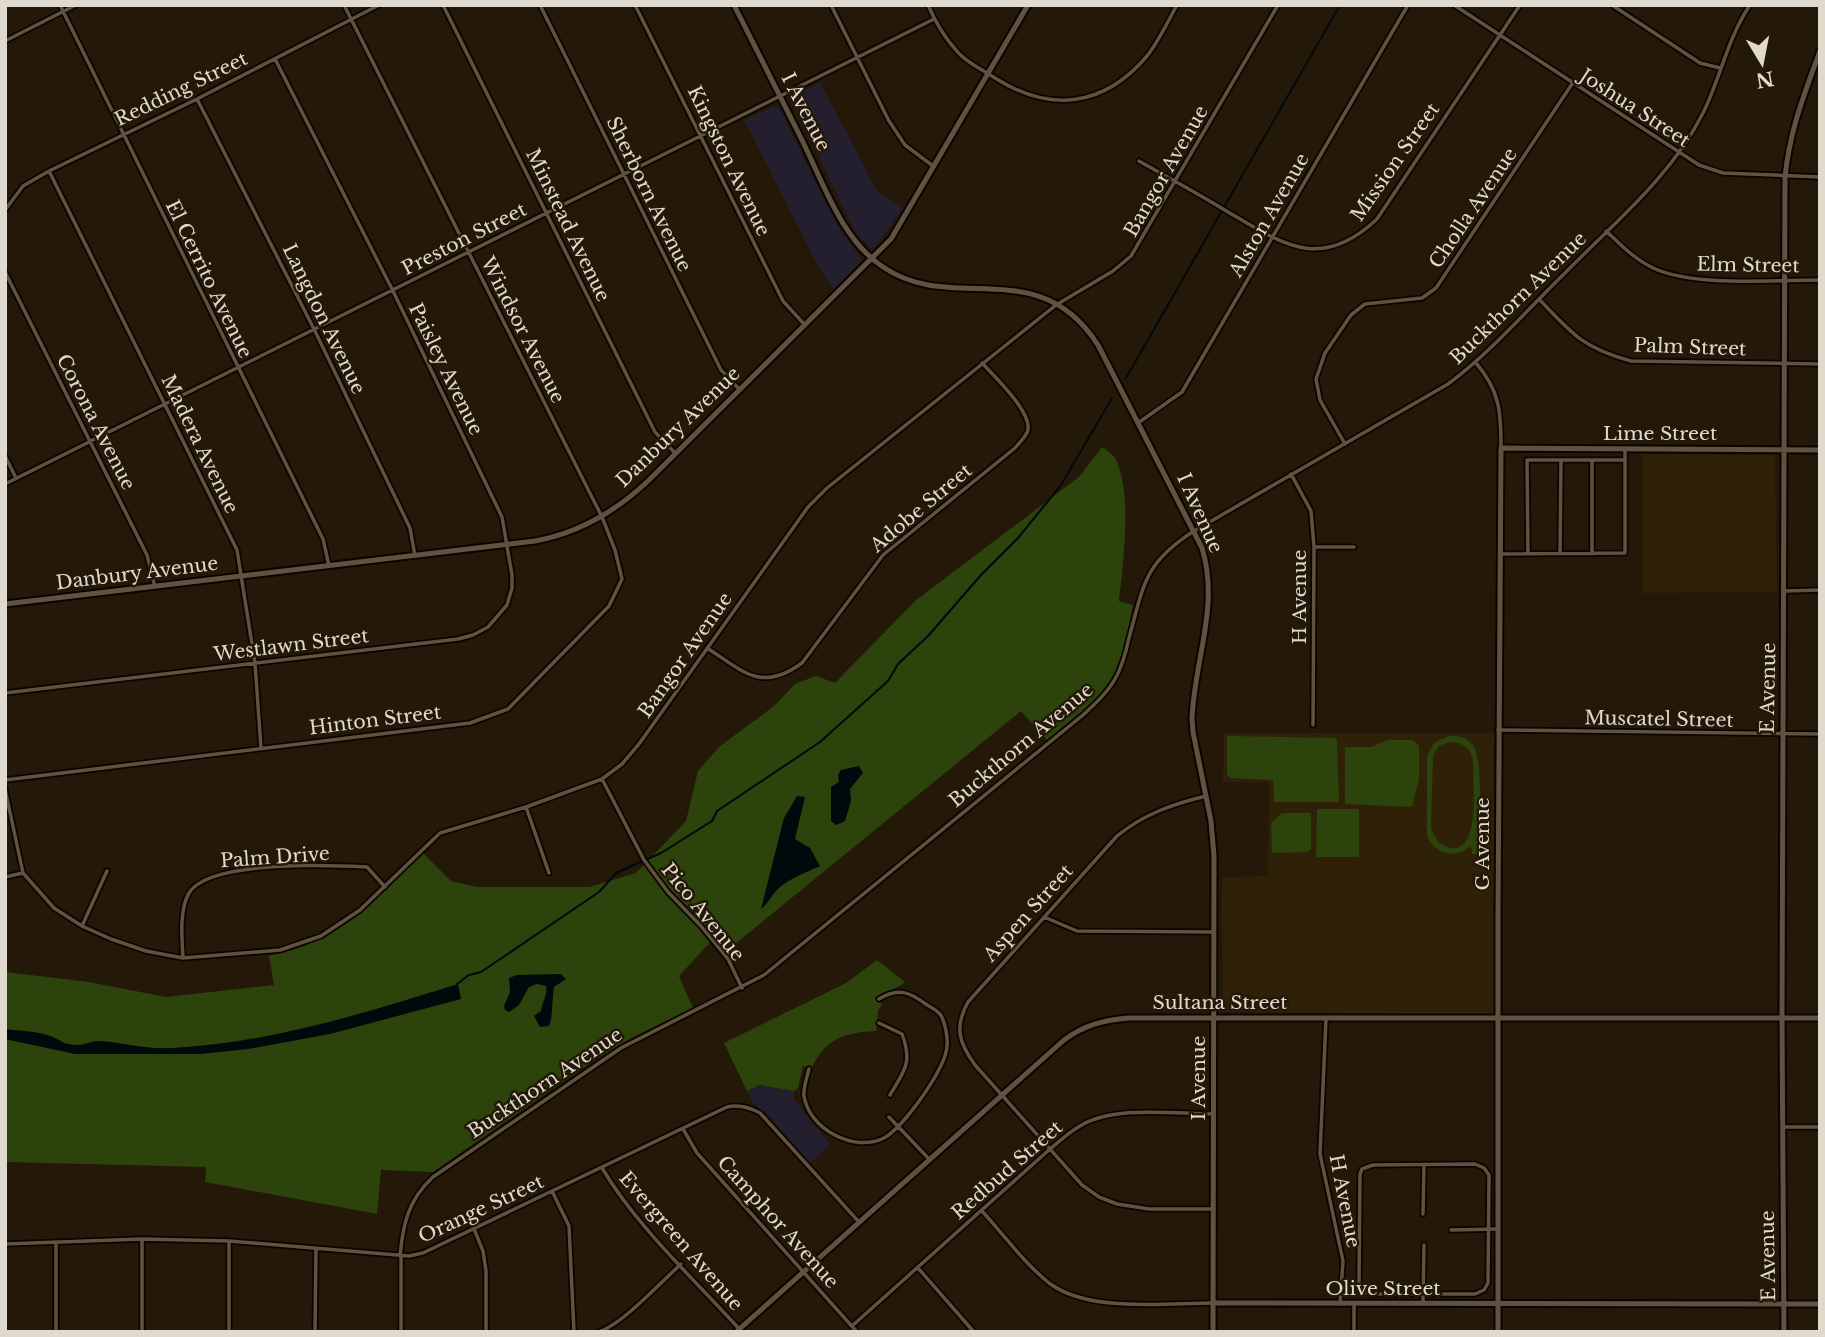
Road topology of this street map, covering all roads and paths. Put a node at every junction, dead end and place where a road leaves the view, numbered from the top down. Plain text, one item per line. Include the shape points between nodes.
1 (60, 5) edge
2 (76, 5) edge
3 (344, 5) edge
4 (379, 5) edge
5 (443, 5) edge
6 (540, 5) edge
7 (635, 5) edge
8 (734, 5) edge
9 (831, 5) edge
10 (928, 5) edge
11 (1028, 5) edge
12 (1177, 5) edge
13 (1278, 5) edge
14 (1408, 5) edge
15 (1454, 5) edge
16 (1520, 5) edge
17 (1612, 5) edge
18 (1750, 5) edge
19 (63, 12) junction
20 (350, 19) junction
21 (934, 19) junction
22 (1500, 34) junction
23 (5, 41) edge
24 (1820, 51) edge
25 (858, 58) junction
26 (275, 59) junction
27 (1817, 66) edge
28 (1720, 68) junction
29 (988, 73) junction
30 (1572, 84) junction
31 (781, 97) junction
32 (197, 99) junction
33 (121, 134) junction
34 (701, 135) junction
35 (1678, 153) junction
36 (1139, 161) dead end
37 (934, 167) junction
38 (49, 171) junction
39 (624, 175) junction
40 (1785, 177) junction
41 (1820, 177) edge
42 (1177, 181) junction
43 (5, 210) edge
44 (547, 213) junction
45 (1606, 231) junction
46 (1272, 238) junction
47 (468, 253) junction
48 (872, 258) junction
49 (5, 272) edge
50 (1785, 280) junction
51 (1820, 280) edge
52 (393, 291) junction
53 (1539, 299) junction
54 (1056, 305) junction
55 (804, 325) junction
56 (315, 331) junction
57 (982, 363) junction
58 (1476, 363) junction
59 (1785, 364) junction
60 (1820, 364) edge
61 (238, 369) junction
62 (740, 390) junction
63 (165, 404) junction
64 (1138, 423) junction
65 (90, 442) junction
66 (1345, 444) junction
67 (1501, 448) junction
68 (1625, 449) junction
69 (1784, 450) junction
70 (1820, 450) edge
71 (675, 453) junction
72 (5, 456) edge
73 (1560, 460) junction
74 (1592, 460) junction
75 (1625, 460) junction
76 (1290, 474) junction
77 (16, 478) junction
78 (5, 484) edge
79 (602, 517) junction
80 (1194, 531) junction
81 (508, 544) junction
82 (1314, 547) junction
83 (1354, 547) dead end
84 (1500, 554) junction
85 (1528, 554) junction
86 (1560, 554) junction
87 (1592, 554) junction
88 (415, 556) junction
89 (330, 566) junction
90 (242, 576) junction
91 (155, 587) junction
92 (1820, 590) edge
93 (1785, 591) junction
94 (5, 604) edge
95 (707, 648) junction
96 (254, 663) junction
97 (5, 694) edge
98 (1313, 725) dead end
99 (1499, 730) junction
100 (1820, 734) edge
101 (1783, 735) junction
102 (261, 748) junction
103 (602, 779) junction
104 (5, 780) edge
105 (5, 789) edge
106 (1206, 796) junction
107 (526, 807) junction
108 (107, 871) dead end
109 (23, 873) junction
110 (549, 873) dead end
111 (5, 877) edge
112 (385, 887) junction
113 (1044, 917) junction
114 (82, 926) junction
115 (1213, 932) junction
116 (183, 958) junction
117 (742, 988) junction
118 (879, 999) dead end
119 (1213, 1018) junction
120 (1782, 1018) junction
121 (1820, 1018) edge
122 (1325, 1019) junction
123 (1498, 1020) junction
124 (879, 1023) dead end
125 (809, 1069) dead end
126 (890, 1095) dead end
127 (1001, 1095) junction
128 (1214, 1114) junction
129 (889, 1117) dead end
130 (897, 1126) junction
131 (1820, 1126) edge
132 (1783, 1127) junction
133 (683, 1129) junction
134 (1050, 1149) junction
135 (930, 1160) junction
136 (1424, 1165) junction
137 (601, 1168) junction
138 (552, 1191) junction
139 (1213, 1209) junction
140 (982, 1211) junction
141 (1423, 1214) dead end
142 (859, 1222) junction
143 (474, 1229) junction
144 (1489, 1229) junction
145 (1498, 1229) junction
146 (1451, 1230) dead end
147 (142, 1239) junction
148 (229, 1241) junction
149 (56, 1242) junction
150 (5, 1244) edge
151 (1424, 1245) dead end
152 (316, 1248) junction
153 (400, 1256) junction
154 (681, 1264) junction
155 (918, 1268) junction
156 (804, 1271) junction
157 (1423, 1294) junction
158 (1213, 1303) junction
159 (1340, 1304) junction
160 (1354, 1304) junction
161 (1423, 1304) junction
162 (1498, 1304) junction
163 (1784, 1304) junction
164 (1820, 1304) edge
165 (852, 1326) junction
166 (739, 1331) edge
167 (56, 1332) edge
168 (142, 1332) edge
169 (229, 1332) edge
170 (315, 1332) edge
171 (401, 1332) edge
172 (486, 1332) edge
173 (574, 1332) edge
174 (597, 1332) edge
175 (857, 1332) edge
176 (974, 1332) edge
177 (1213, 1332) edge
178 (1354, 1332) edge
179 (1498, 1332) edge
180 (1784, 1332) edge

1 - 19 street, El Cerrito Avenue
2 - 19 street
3 - 20 street, Windsor Avenue
4 - 20 street, Redding Street
5 - 44 street, Minstead Avenue
6 - 39 street, Sherborn Avenue
7 - 34 street, Kingston Avenue
8 - 31 street, I Avenue
9 - 25 street
10 - 21 street
11 - 29 street, Danbury Avenue
12 - 29 street via 1148,55 1099,92 1072,101 1051,101 1029,96
13 - 42 street, Bangor Avenue
14 - 46 street, Alston Avenue
15 - 22 street, Joshua Street
16 - 22 street, Mission Street
17 - 28 street via 1700,63
18 - 28 street, Buckthorn Avenue via 1736,26
19 - 23 street
19 - 33 street, El Cerrito Avenue
20 - 26 street, Redding Street
20 - 47 street, Windsor Avenue
21 - 25 street, Preston Street
21 - 29 street via 957,52
22 - 30 street, Joshua Street
22 - 46 street, Mission Street via 1377,219 1360,235 1322,249 1299,248
24 - 27 street, E Avenue
25 - 31 street, Preston Street
25 - 37 street via 905,145
26 - 32 street, Redding Street
26 - 52 street, Paisley Avenue
27 - 40 street, E Avenue via 1788,142
28 - 35 street, Buckthorn Avenue via 1703,113
29 - 37 street, Danbury Avenue
30 - 35 street, Joshua Street
30 - 66 street, Cholla Avenue via 1436,288 1422,298 1365,304 1351,314 1325,353 1316,379 1320,400
31 - 34 street, Preston Street
31 - 48 street, I Avenue via 849,232
32 - 33 street, Redding Street
32 - 56 street, Langdon Avenue
33 - 38 street, Redding Street
33 - 61 street, El Cerrito Avenue
34 - 39 street, Preston Street
34 - 55 street, Kingston Avenue via 783,301
35 - 40 street, Joshua Street via 1723,173
35 - 45 street, Buckthorn Avenue via 1647,194
36 - 42 street, Mission Street
37 - 48 street, Danbury Avenue via 891,239
38 - 43 street, Redding Street via 23,186
38 - 63 street, Madera Avenue
39 - 44 street, Preston Street
39 - 62 street, Sherborn Avenue via 721,370
40 - 41 street, Joshua Street
40 - 50 street, E Avenue
42 - 46 street, Mission Street
42 - 54 street, Bangor Avenue via 1131,256
44 - 47 street, Preston Street
44 - 71 street, Minstead Avenue via 656,432
45 - 50 street, Elm Street via 1631,255 1675,275
45 - 53 street, Buckthorn Avenue
46 - 64 street, Alston Avenue via 1182,392
47 - 52 street, Preston Street
47 - 79 street, Windsor Avenue
48 - 54 street, I Avenue via 894,274 917,282 1010,289
48 - 55 street, Danbury Avenue
49 - 65 street, Corona Avenue
50 - 51 street, Elm Street
50 - 59 street, E Avenue
52 - 56 street, Preston Street
52 - 81 street, Paisley Avenue via 502,517
53 - 58 street, Buckthorn Avenue
53 - 59 street, Palm Street via 1569,331 1607,355 1631,361
54 - 57 street, Bangor Avenue
54 - 64 street, I Avenue via 1092,336
55 - 62 street, Danbury Avenue
56 - 61 street, Preston Street
56 - 88 street, Langdon Avenue via 410,528
57 - 95 street, Bangor Avenue via 808,507
57 - 95 street, Adobe Street via 1024,412 1029,426 1016,448 883,555 802,663 786,675 767,678 745,672
58 - 66 street, Buckthorn Avenue
58 - 67 street, G Avenue via 1496,394
59 - 60 street, Palm Street
59 - 69 street, E Avenue
61 - 63 street, Preston Street
61 - 89 street, El Cerrito Avenue via 324,538
62 - 71 street, Danbury Avenue
63 - 65 street, Preston Street
63 - 90 street, Madera Avenue via 237,550
64 - 80 street, I Avenue
65 - 77 street, Preston Street
65 - 91 street, Corona Avenue via 147,555
66 - 76 street, Buckthorn Avenue
67 - 68 street, Lime Street
67 - 84 street, G Avenue
68 - 69 street, Lime Street
68 - 75 street
69 - 70 street, Lime Street
69 - 93 street, E Avenue
71 - 79 street, Danbury Avenue via 639,490
72 - 77 street
73 - 74 street
73 - 85 street via 1527,460
73 - 86 street
74 - 75 street
74 - 87 street
75 - 87 street via 1625,554
76 - 80 street, Buckthorn Avenue
76 - 82 street, H Avenue via 1311,511
77 - 78 street, Preston Street
79 - 81 street, Danbury Avenue via 561,535
79 - 102 street, Hinton Street via 622,579 609,606 508,709 470,723
80 - 106 street, I Avenue via 1209,585 1192,719
80 - 117 street, Buckthorn Avenue via 1166,551 1151,570 1121,667 1101,698 813,936
81 - 88 street, Danbury Avenue
81 - 96 street, Westlawn Street via 512,588 503,611 481,631 458,639
82 - 83 street
82 - 98 street, H Avenue
84 - 85 street
84 - 99 street, G Avenue
85 - 86 street
86 - 87 street
88 - 89 street, Danbury Avenue
89 - 90 street, Danbury Avenue
90 - 91 street, Danbury Avenue
90 - 96 street, Madera Avenue
91 - 94 street, Danbury Avenue
92 - 93 street
93 - 101 street, E Avenue
95 - 103 street, Bangor Avenue via 639,744
96 - 97 street, Westlawn Street
96 - 102 street, Madera Avenue
99 - 101 street, Muscatel Street
99 - 123 street, G Avenue
100 - 101 street, Muscatel Street
101 - 120 street, E Avenue
102 - 104 street, Hinton Street
103 - 107 street, Bangor Avenue
103 - 117 street, Pico Avenue via 644,860 728,959
105 - 109 street, Bangor Avenue
106 - 113 street, Aspen Street via 1174,804 1133,823
106 - 115 street, I Avenue via 1214,856
107 - 110 street
107 - 112 street, Bangor Avenue via 440,833
108 - 114 street
109 - 111 street
109 - 114 street, Bangor Avenue via 54,908
112 - 116 street, Bangor Avenue via 321,936 280,950
112 - 116 street, Palm Drive via 367,867 237,870 206,877 189,893 181,924
113 - 115 street via 1077,931
113 - 127 street, Aspen Street via 960,1016 963,1049
114 - 116 street, Bangor Avenue via 146,951
115 - 119 street, I Avenue
117 - 153 street, Buckthorn Avenue via 621,1048 433,1177 406,1213
118 - 130 street via 891,992 914,995 940,1015 948,1043 931,1083
119 - 122 street, Sultana Street
119 - 127 street, Sultana Street via 1129,1018 1083,1027
119 - 128 street, I Avenue
120 - 121 street, Sultana Street
120 - 123 street, Sultana Street
120 - 132 street, E Avenue
122 - 123 street, Sultana Street
122 - 159 street, H Avenue via 1320,1154 1343,1261
123 - 145 street, G Avenue
124 - 126 street via 902,1034 908,1049 905,1069
125 - 130 street via 804,1094 821,1126 845,1140 867,1142 884,1137
127 - 134 street, Aspen Street
127 - 135 street, Sultana Street
128 - 134 street, Redbud Street via 1104,1116 1080,1125
128 - 139 street, I Avenue
129 - 130 street
130 - 135 street
131 - 132 street
132 - 163 street, E Avenue
133 - 137 street, Orange Street
133 - 142 street, Orange Street via 727,1107 751,1108 778,1131
133 - 156 street, Camphor Avenue via 697,1153
134 - 139 street, Aspen Street via 1082,1185 1117,1204
134 - 140 street, Redbud Street
135 - 142 street, Sultana Street
136 - 141 street
136 - 144 street via 1475,1164 1484,1168 1489,1175
136 - 157 street via 1362,1169 1359,1269 1361,1287 1370,1294
137 - 138 street, Orange Street
137 - 154 street, Evergreen Avenue
138 - 143 street, Orange Street
138 - 173 street via 569,1226
139 - 158 street, I Avenue
140 - 155 street, Redbud Street
140 - 158 street, Olive Street via 1049,1282 1080,1299
142 - 156 street, Sultana Street
143 - 153 street, Orange Street via 424,1253
143 - 172 street via 486,1270
144 - 145 street
144 - 146 street
144 - 157 street via 1484,1290
145 - 162 street, G Avenue
147 - 148 street, Orange Street
147 - 149 street, Orange Street
147 - 168 street
148 - 152 street, Orange Street
148 - 169 street
149 - 150 street, Orange Street
149 - 167 street
151 - 157 street
152 - 153 street, Orange Street
152 - 170 street
153 - 171 street, Buckthorn Avenue
154 - 166 street, Evergreen Avenue
154 - 174 street via 625,1314
155 - 165 street, Redbud Street
155 - 176 street
156 - 165 street, Camphor Avenue
156 - 166 street, Sultana Street
157 - 161 street
158 - 159 street, Olive Street
158 - 177 street, I Avenue
159 - 160 street, Olive Street
160 - 161 street, Olive Street
160 - 178 street
161 - 162 street, Olive Street
162 - 163 street, Olive Street
162 - 179 street, G Avenue
163 - 164 street, Olive Street
163 - 180 street, E Avenue
165 - 175 street, Camphor Avenue

